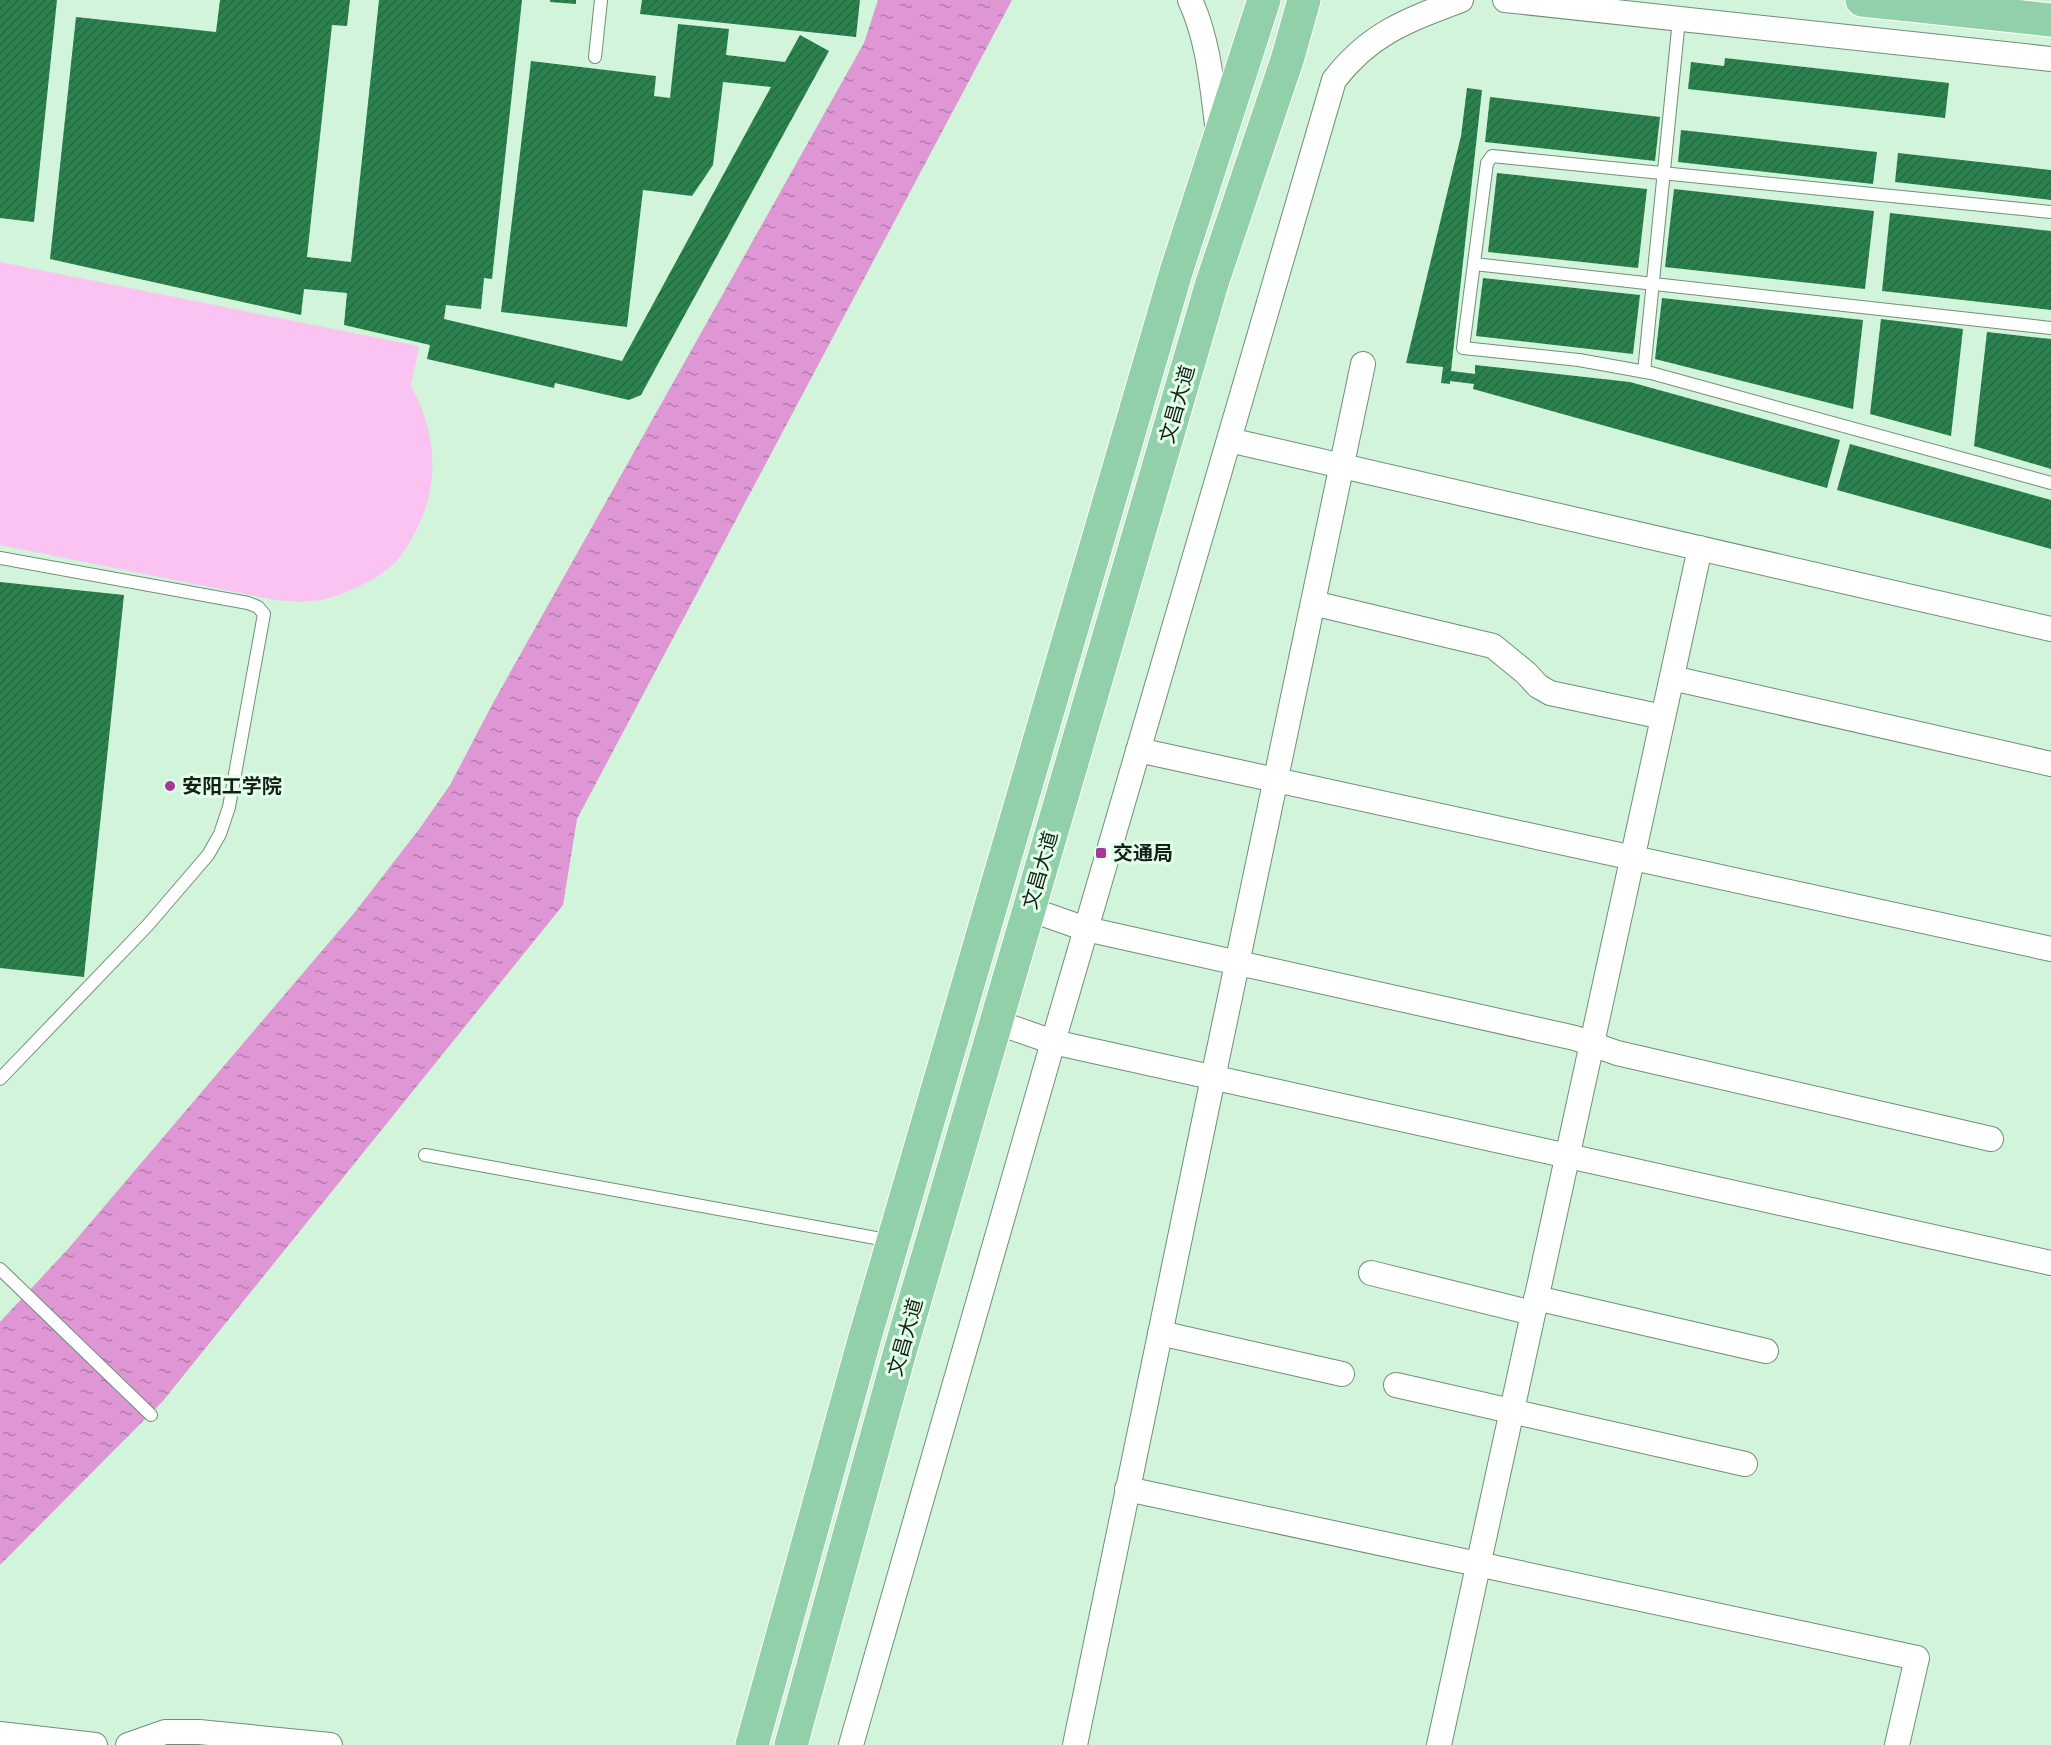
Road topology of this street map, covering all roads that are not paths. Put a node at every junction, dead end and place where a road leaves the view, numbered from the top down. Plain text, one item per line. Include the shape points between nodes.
1 (602, 0) edge
2 (1190, 0) edge
3 (1264, 0) edge
4 (1304, 0) edge
5 (1461, 0) edge
6 (1505, 0) edge
7 (1862, 0) edge
8 (1679, 19) junction
9 (2051, 20) edge
10 (595, 57) dead end
11 (2051, 59) edge
12 (1219, 140) junction
13 (1664, 173) junction
14 (2051, 212) edge
15 (1474, 264) junction
16 (1653, 284) junction
17 (2051, 328) edge
18 (1364, 364) dead end
19 (1644, 372) junction
20 (1229, 440) junction
21 (1342, 466) junction
22 (2051, 483) edge
23 (1700, 548) junction
24 (0, 558) edge
25 (1313, 603) junction
26 (2051, 629) edge
27 (1672, 678) junction
28 (1663, 717) junction
29 (1138, 750) junction
30 (2051, 764) edge
31 (1276, 780) junction
32 (1632, 858) junction
33 (1029, 909) junction
34 (1086, 929) junction
35 (2051, 948) edge
36 (1238, 963) junction
37 (996, 1022) junction
38 (1053, 1042) junction
39 (1592, 1044) junction
40 (1213, 1078) junction
41 (0, 1079) edge
42 (1991, 1139) dead end
43 (425, 1155) dead end
44 (1568, 1156) junction
45 (893, 1241) junction
46 (2051, 1263) edge
47 (0, 1269) edge
48 (1371, 1273) dead end
49 (1535, 1305) junction
50 (1160, 1333) junction
51 (1766, 1351) dead end
52 (1342, 1374) dead end
53 (1396, 1384) dead end
54 (147, 1411) dead end
55 (1512, 1411) junction
56 (1744, 1464) dead end
57 (1127, 1489) junction
58 (1478, 1564) junction
59 (7, 1738) edge
60 (150, 1741) edge
61 (95, 1745) edge
62 (128, 1745) edge
63 (330, 1745) edge
64 (752, 1745) edge
65 (790, 1745) edge
66 (851, 1745) edge
67 (1075, 1745) edge
68 (1439, 1745) edge
69 (1897, 1745) edge

1 - 10 lane
2 - 12 street via 1208,53
3 - 12 main road, 文昌大道
4 - 33 main road, 文昌大道 via 1212,283
5 - 20 street via 1415,17 1374,39 1349,60 1334,80
6 - 8 street
7 - 9 main road
8 - 11 street
8 - 13 lane
12 - 45 main road, 文昌大道
13 - 14 lane
13 - 15 lane via 1492,156 1487,164
13 - 16 lane
15 - 16 lane
15 - 19 lane via 1462,348 1579,360
16 - 17 lane
16 - 19 lane
18 - 21 street
19 - 22 lane
20 - 21 street
20 - 29 street
21 - 23 street
21 - 25 street
23 - 26 street
23 - 27 street
24 - 41 lane via 248,603 264,614 229,807 220,834 208,855 147,926
25 - 28 street via 1493,646 1550,693
25 - 31 street
27 - 28 street
27 - 30 street
28 - 32 street
29 - 31 street
29 - 34 street
31 - 32 street
31 - 36 street
32 - 35 street
32 - 39 street
33 - 34 street
33 - 37 main road, 文昌大道
34 - 36 street
34 - 38 street
36 - 39 street
36 - 40 street
37 - 38 street
37 - 65 main road, 文昌大道
38 - 40 street
38 - 66 street
39 - 42 street
39 - 44 street
40 - 44 street
40 - 50 street
43 - 45 lane
44 - 46 street
44 - 49 street
45 - 64 main road, 文昌大道
47 - 54 lane
48 - 49 street
49 - 51 street
49 - 55 street
50 - 52 street
50 - 57 street
53 - 55 street
55 - 56 street
55 - 58 street
57 - 58 street
57 - 67 street
58 - 68 street
58 - 69 street via 1917,1658
59 - 61 street
60 - 62 street
60 - 63 street via 165,1732 199,1732

